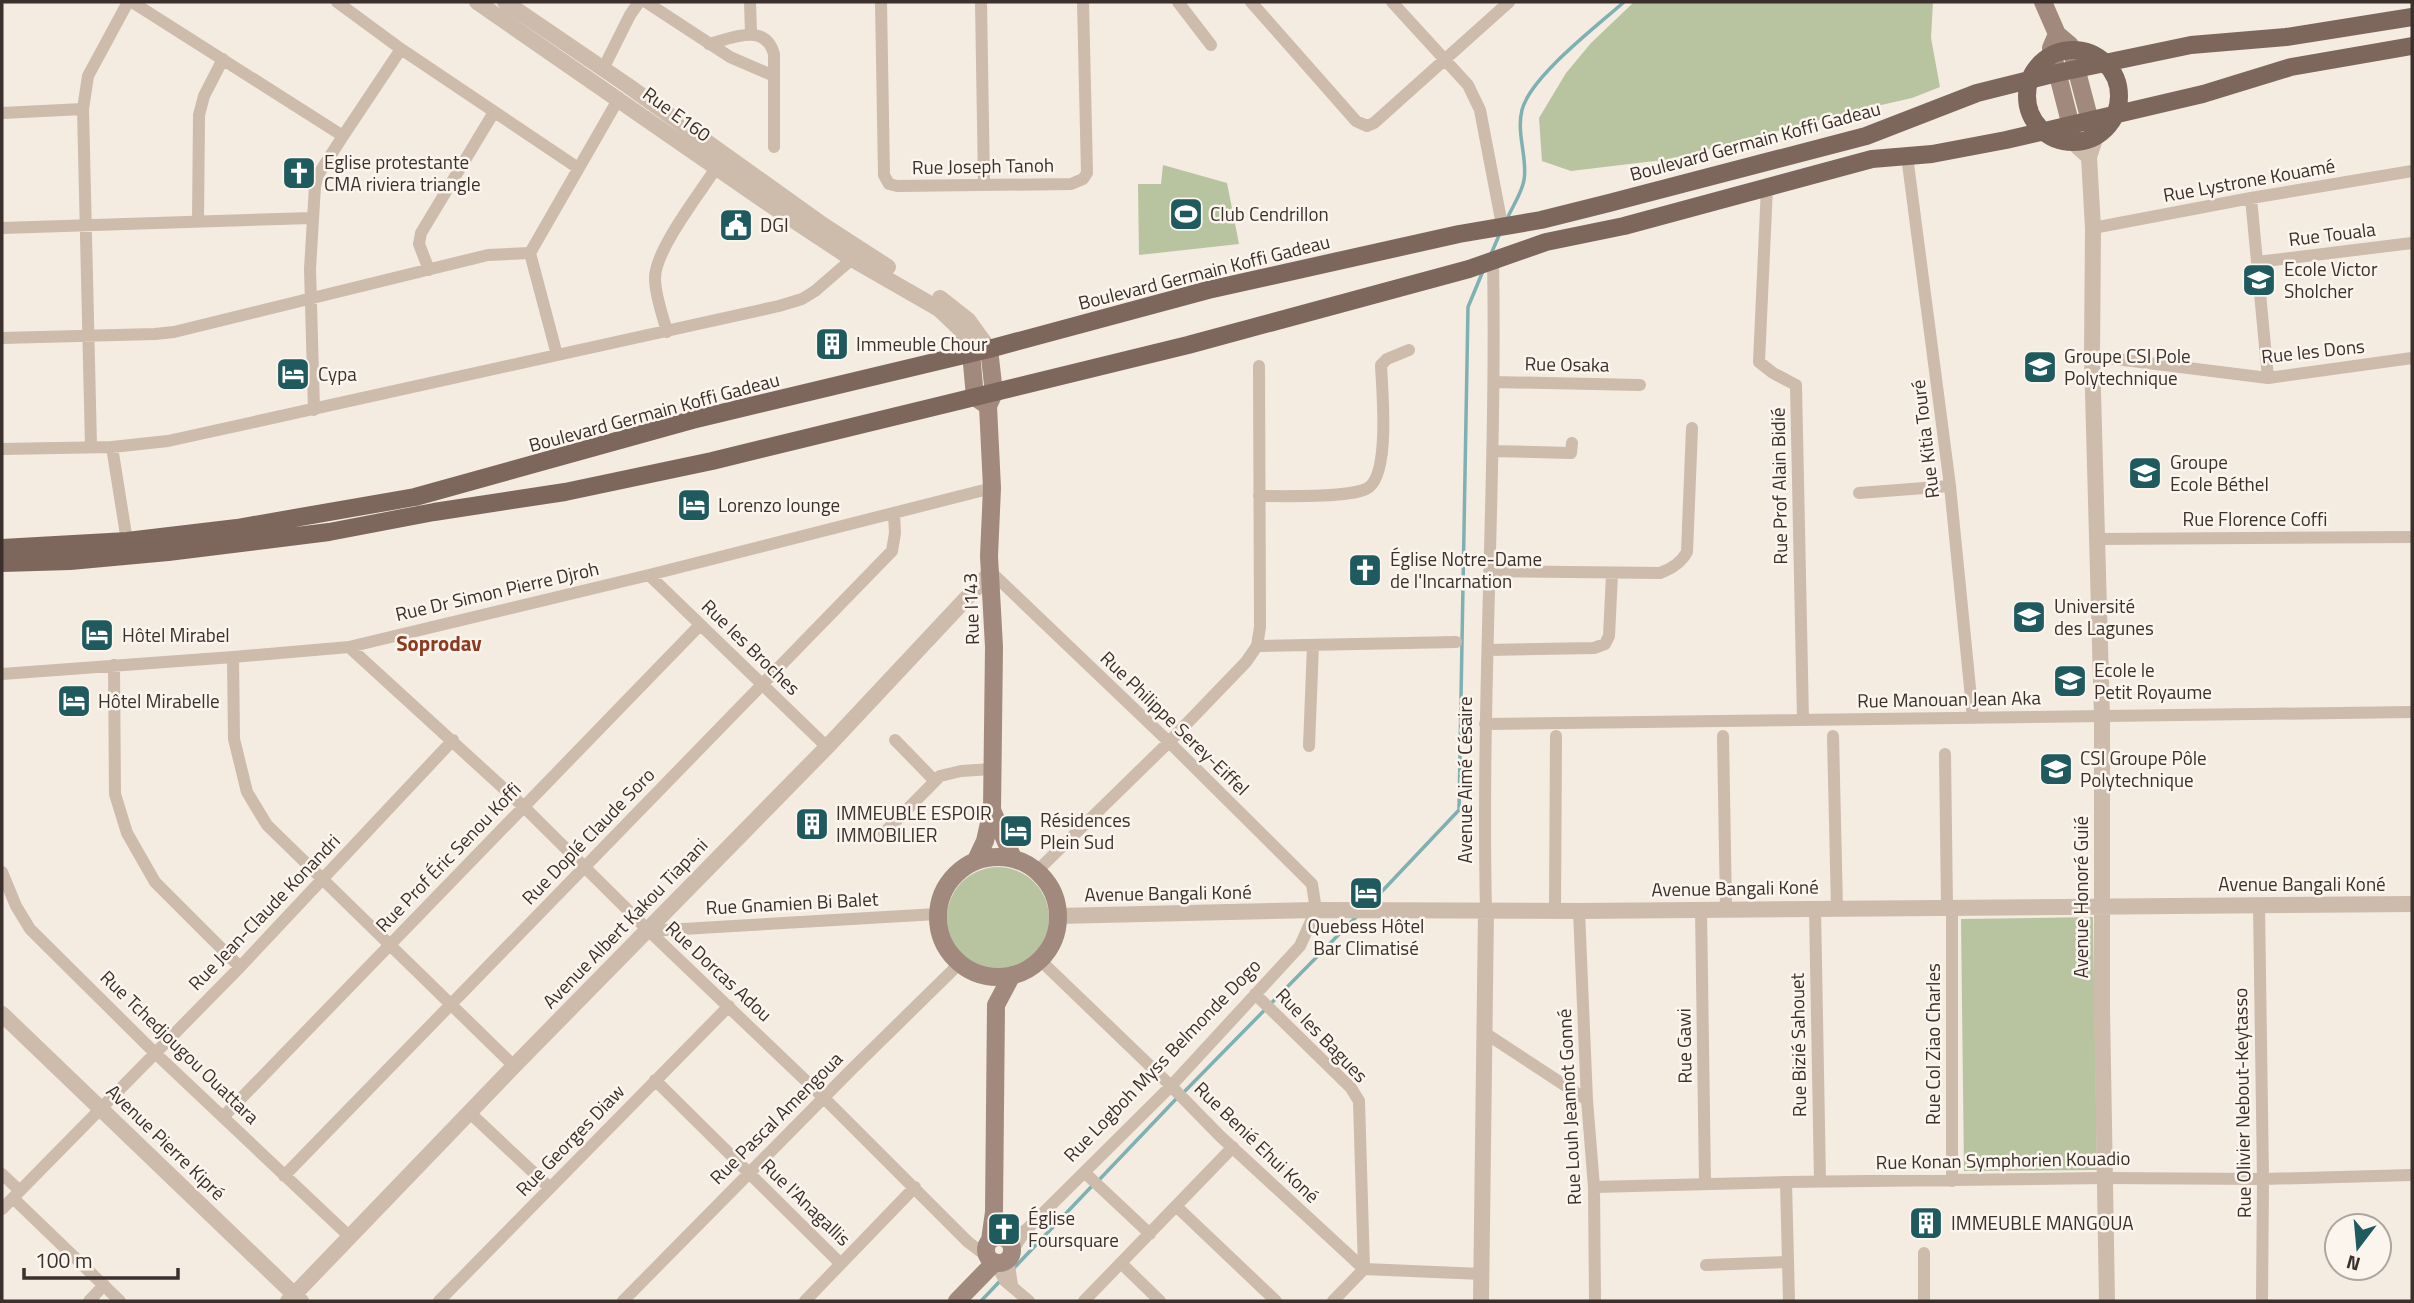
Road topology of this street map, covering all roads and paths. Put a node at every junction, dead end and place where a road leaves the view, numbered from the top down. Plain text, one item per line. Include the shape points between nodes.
1 (130, 2) edge
2 (337, 2) edge
3 (478, 2) edge
4 (505, 2) edge
5 (639, 2) edge
6 (646, 2) edge
7 (750, 2) edge
8 (881, 2) edge
9 (981, 2) edge
10 (1083, 2) edge
11 (1178, 2) edge
12 (1251, 2) edge
13 (1392, 2) edge
14 (1509, 2) edge
15 (2043, 2) edge
16 (2412, 17) edge
17 (751, 33) junction
18 (2056, 34) junction
19 (709, 44) junction
20 (1211, 45) dead end
21 (2412, 46) edge
22 (401, 49) junction
23 (2071, 50) junction
24 (2052, 55) junction
25 (223, 59) junction
26 (1446, 59) junction
27 (2106, 63) junction
28 (603, 69) junction
29 (2076, 69) junction
30 (2057, 74) junction
31 (774, 76) junction
32 (2029, 80) junction
33 (619, 98) junction
34 (83, 109) junction
35 (494, 112) junction
36 (2, 113) edge
37 (2116, 116) junction
38 (2043, 132) junction
39 (2082, 132) junction
40 (342, 136) junction
41 (775, 147) dead end
42 (1907, 156) junction
43 (716, 167) junction
44 (578, 168) junction
45 (2412, 171) edge
46 (984, 184) junction
47 (1768, 187) junction
48 (2251, 198) junction
49 (311, 218) junction
50 (198, 221) junction
51 (86, 224) junction
52 (1502, 225) junction
53 (2, 228) edge
54 (2092, 228) junction
55 (2412, 243) edge
56 (530, 253) junction
57 (873, 258) junction
58 (852, 259) junction
59 (1493, 259) junction
60 (2257, 262) junction
61 (429, 270) junction
62 (311, 298) junction
63 (667, 332) junction
64 (88, 334) junction
65 (2, 338) edge
66 (984, 342) junction
67 (1409, 350) dead end
68 (971, 353) junction
69 (557, 355) junction
70 (2092, 356) junction
71 (2412, 359) edge
72 (1259, 366) dead end
73 (2267, 378) junction
74 (1494, 382) junction
75 (1640, 385) dead end
76 (985, 399) junction
77 (314, 410) junction
78 (1692, 428) dead end
79 (1572, 443) dead end
80 (91, 446) junction
81 (112, 447) junction
82 (2, 449) edge
83 (1493, 451) junction
84 (1950, 486) junction
85 (992, 488) junction
86 (1859, 494) dead end
87 (1259, 496) junction
88 (894, 513) junction
89 (2412, 537) edge
90 (2098, 539) junction
91 (127, 541) junction
92 (2, 548) edge
93 (2, 563) edge
94 (1491, 571) junction
95 (991, 572) junction
96 (1612, 574) junction
97 (649, 575) junction
98 (700, 625) junction
99 (1455, 642) dead end
100 (1313, 645) junction
101 (1257, 646) junction
102 (349, 647) junction
103 (1488, 650) junction
104 (233, 657) junction
105 (114, 665) junction
106 (2, 674) edge
107 (762, 686) junction
108 (2412, 712) edge
109 (1973, 718) junction
110 (2102, 718) junction
111 (1803, 720) junction
112 (1485, 724) junction
113 (1556, 736) dead end
114 (1723, 736) dead end
115 (1833, 736) dead end
116 (453, 740) junction
117 (895, 740) dead end
118 (1168, 742) junction
119 (1308, 746) dead end
120 (827, 747) junction
121 (1945, 754) dead end
122 (992, 769) junction
123 (934, 780) junction
124 (524, 807) junction
125 (992, 810) junction
126 (884, 833) dead end
127 (1013, 858) junction
128 (976, 860) junction
129 (585, 866) junction
130 (1037, 871) junction
131 (2, 872) edge
132 (322, 880) junction
133 (2412, 904) edge
134 (2259, 905) junction
135 (2102, 906) junction
136 (1949, 907) junction
137 (1726, 908) junction
138 (1837, 908) junction
139 (1701, 909) junction
140 (1815, 909) junction
141 (1316, 910) junction
142 (1555, 910) junction
143 (1486, 911) junction
144 (1579, 911) junction
145 (937, 914) junction
146 (1058, 916) junction
147 (649, 931) junction
148 (390, 946) junction
149 (1040, 960) junction
150 (959, 964) junction
151 (240, 967) junction
152 (977, 974) junction
153 (1012, 975) junction
154 (1255, 994) junction
155 (996, 1005) junction
156 (451, 1006) junction
157 (729, 1006) junction
158 (2, 1014) edge
159 (1485, 1033) junction
160 (154, 1052) junction
161 (514, 1066) junction
162 (655, 1080) junction
163 (1171, 1086) junction
164 (824, 1098) junction
165 (1587, 1100) junction
166 (99, 1108) junction
167 (470, 1113) junction
168 (224, 1116) junction
169 (1233, 1147) junction
170 (1084, 1172) junction
171 (748, 1173) junction
172 (2, 1174) edge
173 (2412, 1175) edge
174 (284, 1176) junction
175 (2105, 1178) junction
176 (2263, 1179) junction
177 (1820, 1181) junction
178 (1952, 1181) junction
179 (1786, 1182) junction
180 (1705, 1183) junction
181 (1594, 1186) junction
182 (915, 1187) junction
183 (550, 1188) junction
184 (16, 1194) junction
185 (1177, 1207) junction
186 (2, 1209) edge
187 (1150, 1234) junction
188 (350, 1237) junction
189 (1924, 1253) dead end
190 (1002, 1260) junction
191 (1788, 1262) junction
192 (840, 1263) junction
193 (1121, 1263) junction
194 (1706, 1265) dead end
195 (1364, 1269) junction
196 (1482, 1273) junction
197 (104, 1286) junction
198 (294, 1299) edge
199 (444, 1300) edge
200 (89, 1301) edge
201 (120, 1301) edge
202 (623, 1301) edge
203 (805, 1301) edge
204 (957, 1301) edge
205 (1029, 1301) edge
206 (1084, 1301) edge
207 (1160, 1301) edge
208 (1276, 1301) edge
209 (1332, 1301) edge
210 (1481, 1301) edge
211 (1595, 1301) edge
212 (1789, 1301) edge
213 (1924, 1301) edge
214 (2107, 1301) edge
215 (2262, 1301) edge

1 - 25 street
1 - 34 street via 88,76
2 - 22 street
3 - 33 street, Rue E160
4 - 28 street, Rue E160
5 - 28 street
6 - 19 street
7 - 17 street
8 - 46 street, Rue Joseph Tanoh via 885,180 897,186
9 - 46 street
10 - 46 street, Rue Joseph Tanoh via 1087,173 1071,184
11 - 20 street
12 - 26 street via 1361,124 1374,123
13 - 26 street
14 - 26 street
15 - 18 main road
16 - 27 main road, Boulevard Germain Koffi Gadeau via 2286,37 2191,45
17 - 19 street
17 - 31 street via 771,45
18 - 23 main road
18 - 24 main road
19 - 31 street
21 - 37 main road via 2291,66
22 - 35 street
22 - 40 street
23 - 24 main road
23 - 27 main road via 2089,52
23 - 29 main road
24 - 30 main road
24 - 32 main road
25 - 40 street
25 - 50 street via 199,115
26 - 52 street via 1468,85 1480,110
27 - 29 main road, Boulevard Germain Koffi Gadeau
27 - 37 main road via 2119,89
28 - 57 street, Rue E160
29 - 30 main road, Boulevard Germain Koffi Gadeau
29 - 39 main road
30 - 32 main road, Boulevard Germain Koffi Gadeau
30 - 39 main road
31 - 41 street
32 - 38 main road via 2026,100
32 - 52 main road, Boulevard Germain Koffi Gadeau via 1977,93 1866,136 1552,217
33 - 43 street, Rue E160
33 - 44 street
34 - 36 street
34 - 51 street
35 - 44 street
35 - 61 street via 421,233 419,244
37 - 39 main road
38 - 39 main road
38 - 42 main road
39 - 54 street, Avenue Honoré Guié via 2089,157
40 - 49 street via 318,175
42 - 47 main road via 1872,159
42 - 84 street, Rue Kitia Touré
43 - 58 street, Rue E160
43 - 63 street via 657,267 655,282
44 - 56 street
45 - 48 street, Rue Lystrone Kouamé
47 - 59 main road
47 - 111 street, Rue Prof Alain Bidié via 1759,362 1796,385
48 - 54 street, Rue Lystrone Kouamé
48 - 60 street
49 - 50 street
49 - 62 street
50 - 51 street
51 - 53 street
51 - 64 street
52 - 66 main road, Boulevard Germain Koffi Gadeau
54 - 70 street, Avenue Honoré Guié
55 - 60 street, Rue Touala
56 - 61 street via 488,255
56 - 69 street
57 - 58 street
57 - 66 street, Rue E160 via 942,299 968,320
58 - 63 street via 802,299
58 - 68 street, Rue E160 via 939,309 962,331
59 - 74 street, Avenue Aimé Césaire
59 - 76 main road via 1380,294
60 - 73 street
61 - 62 street
62 - 64 street via 174,332
62 - 77 street
63 - 69 street
64 - 65 street
64 - 80 street
66 - 68 main road, Boulevard Germain Koffi Gadeau
66 - 76 main road
67 - 87 street via 1381,365 1382,452 1370,486 1343,494
68 - 76 main road
68 - 91 main road, Boulevard Germain Koffi Gadeau via 692,420 415,497
69 - 77 street
70 - 73 street, Rue les Dons
70 - 90 street, Avenue Honoré Guié
71 - 73 street, Rue les Dons
72 - 87 street
74 - 75 street, Rue Osaka
74 - 83 street, Avenue Aimé Césaire
76 - 85 main road, Rue I143
76 - 93 main road via 712,461 329,532 118,557
77 - 81 street via 169,442
78 - 96 street via 1683,559 1660,573
79 - 83 street via 1571,453
80 - 81 street
80 - 82 street
81 - 91 street
83 - 94 street, Avenue Aimé Césaire
84 - 86 street
84 - 109 street, Rue Kitia Touré
85 - 88 street, Rue Dr Simon Pierre Djroh
85 - 95 main road, Rue I143 via 996,550
87 - 101 street
88 - 97 street, Rue Dr Simon Pierre Djroh
88 - 107 street, Rue Doplé Claude Soro via 892,551
89 - 90 street, Rue Florence Coffi
90 - 110 street, Avenue Honoré Guié
91 - 92 main road, Boulevard Germain Koffi Gadeau
94 - 96 street
94 - 103 street, Avenue Aimé Césaire
95 - 118 street, Rue Philippe Serey-Eiffel
95 - 120 street, Avenue Albert Kakou Tiapani
95 - 122 main road, Rue I143
96 - 103 street via 1605,644
97 - 98 street, Rue les Broches
97 - 102 street, Rue Dr Simon Pierre Djroh
98 - 107 street, Rue les Broches
98 - 124 street, Rue Prof Éric Senou Koffi
99 - 100 street
100 - 101 street
100 - 119 street
101 - 118 street
102 - 104 street, Rue Dr Simon Pierre Djroh
102 - 116 street, Rue Dorcas Adou
103 - 112 street, Avenue Aimé Césaire
104 - 105 street, Rue Dr Simon Pierre Djroh
104 - 132 street via 234,739 247,792 267,825
105 - 106 street, Rue Dr Simon Pierre Djroh
105 - 151 street via 116,794 127,832 155,882
107 - 120 street, Rue les Broches
107 - 129 street, Rue Doplé Claude Soro
108 - 110 street, Rue Manouan Jean Aka
109 - 110 street, Rue Manouan Jean Aka
109 - 111 street, Rue Manouan Jean Aka
110 - 135 street, Avenue Honoré Guié
111 - 112 street, Rue Manouan Jean Aka
112 - 143 street, Avenue Aimé Césaire
113 - 142 street
114 - 137 street
115 - 138 street
116 - 124 street, Rue Dorcas Adou
116 - 132 street, Rue Jean-Claude Konandri
117 - 123 street
118 - 130 street
118 - 141 street, Rue Philippe Serey-Eiffel via 1312,884
120 - 147 street, Avenue Albert Kakou Tiapani
121 - 136 street, Rue Col Ziao Charles
122 - 123 street via 948,773
122 - 125 main road, Rue I143
123 - 126 street
124 - 129 street, Rue Dorcas Adou
124 - 148 street, Rue Prof Éric Senou Koffi
125 - 127 main road, Rue I143
125 - 128 main road, Rue I143
127 - 128 main road
127 - 130 main road
128 - 145 main road via 948,881
129 - 147 street, Rue Dorcas Adou
129 - 156 street, Rue Doplé Claude Soro
130 - 146 main road via 1052,890
131 - 160 street, Rue Tchedjougou Ouattara via 30,929
132 - 148 street
132 - 151 street, Rue Jean-Claude Konandri
133 - 134 street, Avenue Bangali Koné
134 - 135 street, Avenue Bangali Koné
134 - 176 street, Rue Olivier Nebout-Keytasso
135 - 136 street, Avenue Bangali Koné
135 - 175 street, Avenue Honoré Guié
136 - 138 street, Avenue Bangali Koné
136 - 178 street, Rue Col Ziao Charles
137 - 139 street, Avenue Bangali Koné
137 - 140 street, Avenue Bangali Koné
138 - 140 street, Avenue Bangali Koné
139 - 144 street, Avenue Bangali Koné
139 - 180 street, Rue Gawi
140 - 177 street, Rue Bizié Sahouet
141 - 143 street, Avenue Bangali Koné
141 - 146 street, Avenue Bangali Koné
141 - 154 street, Rue Logboh Myss Belmonde Dogo via 1300,946
142 - 143 street, Avenue Bangali Koné
142 - 144 street, Avenue Bangali Koné
143 - 159 street, Avenue Aimé Césaire
144 - 165 street, Rue Louh Jeannot Gonné
145 - 147 street, Rue Gnamien Bi Balet
145 - 150 main road via 939,933
146 - 149 main road via 1052,944
147 - 157 street, Rue Dorcas Adou
147 - 161 street, Avenue Albert Kakou Tiapani
148 - 156 street
148 - 168 street, Rue Prof Éric Senou Koffi
149 - 153 main road
149 - 163 street, Rue Benié Ehui Koné
150 - 152 main road
150 - 164 street, Rue Pascal Amengoua
151 - 160 street, Rue Jean-Claude Konandri
152 - 153 main road
152 - 155 main road
153 - 155 main road
154 - 163 street, Rue Logboh Myss Belmonde Dogo
154 - 195 street, Rue les Bagues via 1359,1101
155 - 190 main road via 993,1212
156 - 161 street
156 - 174 street, Rue Doplé Claude Soro
157 - 162 street, Rue Georges Diaw
157 - 164 street, Rue Dorcas Adou
158 - 166 street, Avenue Pierre Kipré
159 - 165 street
159 - 196 street, Avenue Aimé Césaire
160 - 166 street, Rue Jean-Claude Konandri
160 - 168 street, Rue Tchedjougou Ouattara
161 - 167 street, Avenue Albert Kakou Tiapani
162 - 171 street, Rue l'Anagallis
162 - 183 street, Rue Georges Diaw
163 - 169 street, Rue Benié Ehui Koné
163 - 170 street, Rue Logboh Myss Belmonde Dogo
164 - 171 street, Rue Pascal Amengoua
164 - 182 street, Rue Dorcas Adou
165 - 181 street, Rue Louh Jeannot Gonné
166 - 184 street, Rue Jean-Claude Konandri
166 - 198 street, Avenue Pierre Kipré
167 - 183 street
167 - 188 street, Avenue Albert Kakou Tiapani
168 - 174 street, Rue Tchedjougou Ouattara
169 - 185 street
169 - 195 street, Rue Benié Ehui Koné
170 - 187 street
170 - 190 street, Rue Logboh Myss Belmonde Dogo
171 - 192 street, Rue l'Anagallis
171 - 202 street, Rue Pascal Amengoua
172 - 184 street
173 - 176 street, Rue Konan Symphorien Kouadio
174 - 188 street, Rue Tchedjougou Ouattara
175 - 176 street, Rue Konan Symphorien Kouadio
175 - 178 street, Rue Konan Symphorien Kouadio
175 - 214 street, Avenue Honoré Guié
176 - 215 street, Rue Olivier Nebout-Keytasso
177 - 178 street, Rue Konan Symphorien Kouadio
177 - 179 street, Rue Konan Symphorien Kouadio
179 - 180 street, Rue Konan Symphorien Kouadio
179 - 191 street
180 - 181 street, Rue Konan Symphorien Kouadio
181 - 211 street, Rue Louh Jeannot Gonné
182 - 190 street, Rue Dorcas Adou via 968,1242
182 - 192 street
183 - 199 street, Rue Georges Diaw
184 - 186 street, Rue Jean-Claude Konandri
184 - 197 street
185 - 187 street
185 - 208 street
187 - 193 street
188 - 198 street, Avenue Albert Kakou Tiapani
189 - 213 street
190 - 204 main road, Rue Logboh Myss Belmonde Dogo
190 - 205 street
191 - 194 street
191 - 212 street
192 - 203 street
193 - 206 street
193 - 207 street
195 - 196 street
195 - 209 street
196 - 210 street, Avenue Aimé Césaire
197 - 200 street
197 - 201 street

